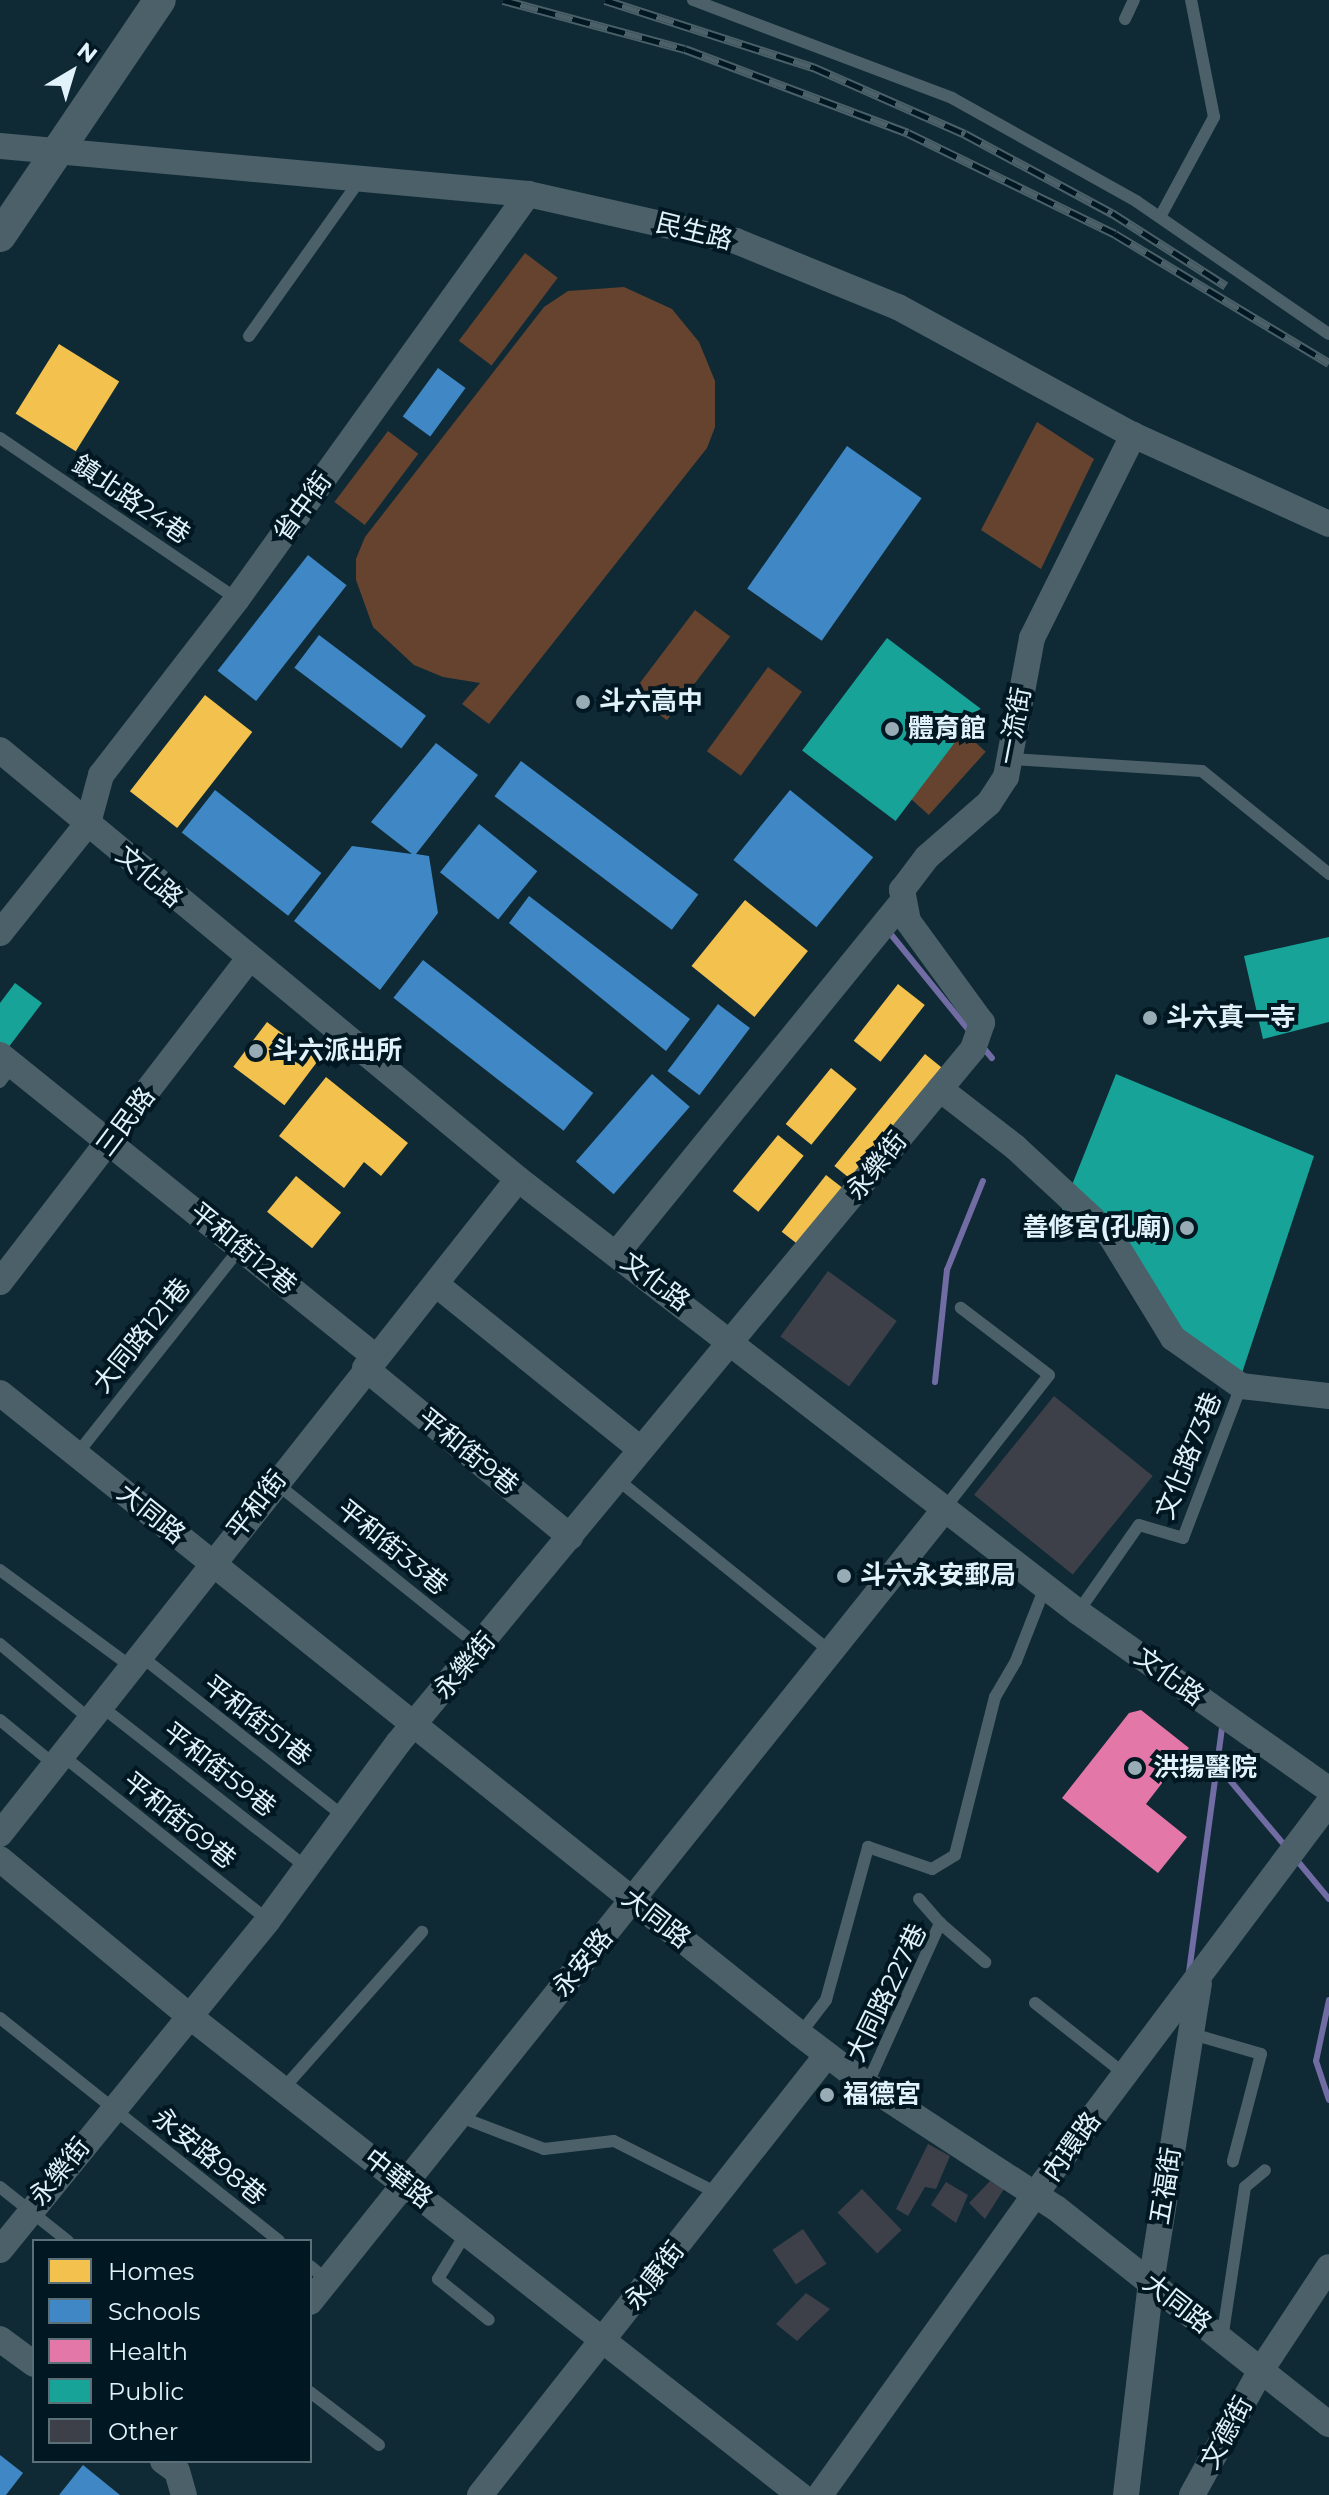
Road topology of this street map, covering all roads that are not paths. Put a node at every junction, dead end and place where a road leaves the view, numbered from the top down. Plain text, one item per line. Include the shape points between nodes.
1 (160, 0) edge
2 (693, 0) edge
3 (1134, 0) edge
4 (1191, 0) edge
5 (1125, 19) dead end
6 (0, 146) edge
7 (57, 154) junction
8 (359, 181) junction
9 (528, 194) junction
10 (1160, 217) junction
11 (0, 236) edge
12 (1329, 334) edge
13 (249, 336) dead end
14 (1133, 435) junction
15 (0, 438) edge
16 (1329, 524) edge
17 (237, 599) junction
18 (0, 750) edge
19 (1011, 759) junction
20 (88, 823) junction
21 (1329, 874) edge
22 (902, 902) junction
23 (0, 933) edge
24 (249, 959) junction
25 (4, 1067) edge
26 (940, 1089) junction
27 (109, 1144) junction
28 (518, 1179) junction
29 (242, 1246) junction
30 (617, 1253) junction
31 (0, 1282) edge
32 (437, 1285) junction
33 (961, 1308) dead end
34 (733, 1342) junction
35 (370, 1362) junction
36 (1241, 1386) junction
37 (0, 1393) edge
38 (1329, 1396) edge
39 (640, 1449) junction
40 (77, 1454) junction
41 (618, 1480) junction
42 (274, 1482) junction
43 (944, 1510) junction
44 (571, 1537) junction
45 (211, 1564) junction
46 (0, 1570) edge
47 (1045, 1587) junction
48 (1078, 1612) junction
49 (0, 1644) edge
50 (482, 1648) junction
51 (831, 1652) junction
52 (137, 1663) junction
53 (97, 1713) junction
54 (0, 1720) edge
55 (414, 1726) junction
56 (60, 1761) junction
57 (1329, 1790) edge
58 (1329, 1802) edge
59 (346, 1818) junction
60 (0, 1834) edge
61 (0, 1859) edge
62 (307, 1868) junction
63 (919, 1899) dead end
64 (634, 1901) junction
65 (268, 1920) junction
66 (940, 1923) junction
67 (422, 1932) dead end
68 (985, 1962) dead end
69 (1035, 2003) dead end
70 (188, 2015) junction
71 (0, 2018) edge
72 (1178, 2026) junction
73 (800, 2034) junction
74 (827, 2055) junction
75 (1126, 2075) junction
76 (867, 2085) junction
77 (283, 2089) junction
78 (112, 2108) junction
79 (458, 2116) junction
80 (1233, 2161) dead end
81 (1265, 2170) dead end
82 (403, 2183) junction
83 (0, 2187) edge
84 (719, 2194) junction
85 (1036, 2199) junction
86 (29, 2210) junction
87 (466, 2233) junction
88 (65, 2239) edge
89 (276, 2239) edge
90 (0, 2250) edge
91 (1329, 2267) edge
92 (319, 2273) edge
93 (1143, 2277) junction
94 (312, 2296) edge
95 (489, 2320) dead end
96 (0, 2339) edge
97 (1222, 2339) junction
98 (603, 2342) junction
99 (32, 2363) edge
100 (1261, 2370) junction
101 (312, 2394) edge
102 (1329, 2424) edge
103 (379, 2445) dead end
104 (480, 2495) edge
105 (800, 2495) edge
106 (820, 2495) edge
107 (1126, 2495) edge
108 (1192, 2495) edge

1 - 7 street
2 - 10 lane via 952,98
3 - 5 lane
4 - 10 lane via 1214,117
6 - 7 street, 民生路
7 - 8 street, 民生路
7 - 11 street via 35,177
8 - 9 street, 民生路
8 - 13 lane
9 - 14 street, 民生路 via 750,247 898,307
9 - 17 street, 省中街
10 - 12 lane
14 - 16 street, 民生路
14 - 19 street, 一流街 via 1032,638
15 - 17 lane, 鎮北路24巷
17 - 20 street, 省中街 via 101,775
18 - 20 street, 文化路
19 - 21 lane via 1202,771
19 - 22 street, 一流街 via 989,803 927,857 902,890
20 - 23 street
20 - 24 street, 文化路
22 - 26 street, 永樂街 via 908,921 982,1023 973,1049
22 - 30 street, 一流街
24 - 27 street, 三民路
24 - 28 street, 文化路
25 - 27 street, 平和街12巷
26 - 34 street, 永樂街
26 - 36 street via 1015,1147 1110,1235 1173,1338
27 - 29 street, 平和街12巷
27 - 31 street, 三民路
28 - 30 street, 文化路
28 - 32 street, 平和街
29 - 35 street, 平和街12巷
29 - 40 lane, 大同路121巷
30 - 34 street, 文化路
32 - 35 street, 平和街
32 - 39 street
33 - 43 lane via 1049,1375
34 - 39 street, 永樂街
34 - 43 street, 文化路
35 - 42 street, 平和街
35 - 44 street, 平和街9巷
36 - 38 street
36 - 48 lane, 文化路73巷 via 1183,1538 1139,1525
37 - 40 street, 大同路
39 - 41 street, 永樂街
40 - 45 street, 大同路
41 - 44 street, 永樂街
41 - 51 lane
42 - 45 street, 平和街
42 - 50 lane, 平和街33巷
43 - 47 street, 文化路
43 - 51 street, 永安路
44 - 50 street, 永樂街
45 - 52 street, 平和街
45 - 55 street, 大同路
46 - 52 lane, 平和街51巷
47 - 48 street, 文化路
47 - 73 lane via 1016,1661 995,1697 955,1855 932,1869 868,1847 826,2000
48 - 57 street, 文化路
49 - 53 lane, 平和街59巷
50 - 55 street, 永樂街
51 - 64 street, 永安路
52 - 53 street, 平和街
52 - 59 lane, 平和街51巷
53 - 56 street, 平和街
53 - 62 lane, 平和街59巷
54 - 56 lane, 平和街69巷
55 - 59 street, 永樂街
55 - 64 street, 大同路
56 - 60 street, 平和街
56 - 65 lane, 平和街69巷
58 - 72 street, 內環路 via 1193,1985
59 - 62 street, 永樂街
61 - 70 street, 中華路
62 - 65 street, 永樂街
63 - 66 lane
64 - 73 street, 大同路
64 - 79 street, 永安路
65 - 70 street, 永樂街
66 - 68 lane, 大同路227巷
66 - 76 lane, 大同路227巷
67 - 77 lane
69 - 75 lane
70 - 77 street, 中華路
70 - 78 street, 永樂街
71 - 78 lane, 永安路98巷
72 - 75 street, 內環路
72 - 80 lane via 1261,2054
72 - 93 street, 五福街
73 - 74 street, 大同路
74 - 76 street, 大同路
74 - 84 street, 永康街
75 - 85 street, 內環路
76 - 85 street, 大同路
77 - 82 street, 中華路
78 - 86 street, 永樂街
78 - 89 lane, 永安路98巷
79 - 82 street, 永安路
79 - 84 lane via 544,2149 614,2141
81 - 97 lane via 1245,2187
82 - 87 street, 中華路
82 - 92 street, 永安路
83 - 86 lane
84 - 98 street, 永康街
85 - 93 street, 大同路 via 1056,2208
85 - 106 street, 內環路
86 - 88 lane
86 - 90 street, 永樂街
87 - 95 lane via 438,2279
87 - 98 street, 中華路
91 - 100 street, 文德街
92 - 94 street, 永安路
93 - 97 street, 大同路
93 - 107 street, 五福街
96 - 99 street
97 - 100 street, 大同路
98 - 104 street, 永康街
98 - 105 street, 中華路
100 - 102 street, 大同路
100 - 108 street, 文德街
101 - 103 lane

